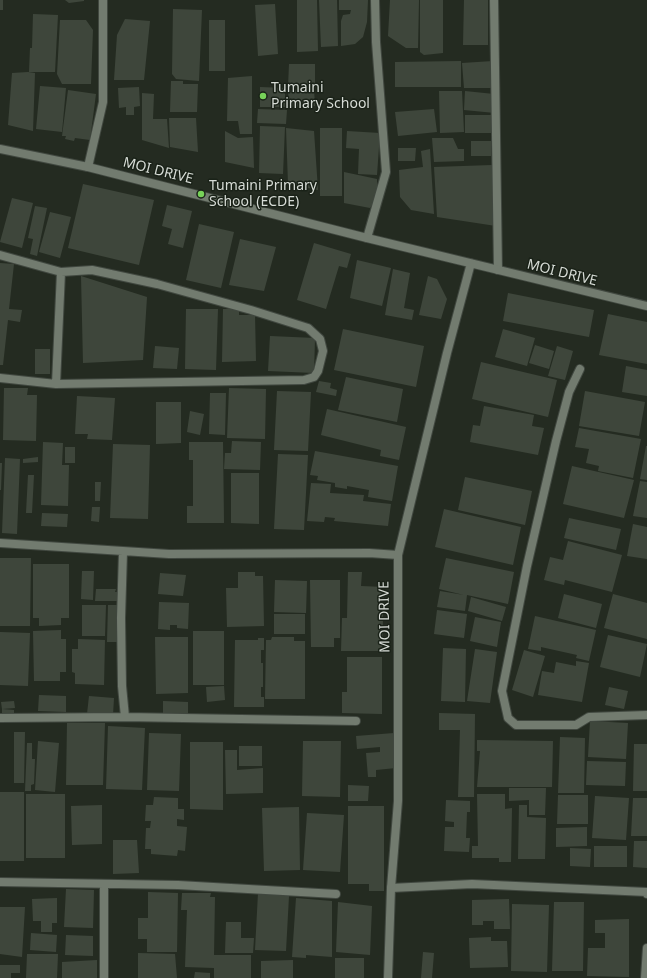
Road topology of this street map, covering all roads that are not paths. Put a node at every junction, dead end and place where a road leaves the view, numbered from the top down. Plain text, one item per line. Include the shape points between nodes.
1 (103, 0) edge
2 (375, 0) edge
3 (494, 0) edge
4 (0, 149) edge
5 (88, 167) junction
6 (367, 238) junction
7 (0, 255) edge
8 (472, 263) junction
9 (498, 270) junction
10 (61, 272) junction
11 (647, 306) edge
12 (580, 369) dead end
13 (0, 378) edge
14 (56, 384) junction
15 (0, 543) edge
16 (123, 552) junction
17 (398, 555) junction
18 (647, 715) edge
19 (125, 717) junction
20 (0, 718) edge
21 (356, 721) dead end
22 (0, 882) edge
23 (104, 885) junction
24 (391, 888) junction
25 (336, 894) dead end
26 (647, 894) edge
27 (647, 948) edge
28 (104, 978) edge
29 (388, 978) edge
30 (645, 978) edge

1 - 5 street via 103,102
2 - 6 street via 386,172
3 - 9 street
4 - 5 street, MOI DRIVE
5 - 6 street, MOI DRIVE
6 - 8 street, MOI DRIVE
7 - 10 street
8 - 9 street, MOI DRIVE
8 - 17 street, MOI DRIVE
9 - 11 street, MOI DRIVE
10 - 14 street
10 - 14 street via 92,270 157,284 251,310 308,328 320,339 323,351 318,371 314,377 304,380
12 - 18 street via 569,392 556,440 502,691 508,718 516,725 576,725 589,717
13 - 14 street
15 - 16 street
16 - 17 street
16 - 19 street via 121,618
17 - 24 street, MOI DRIVE via 398,801
19 - 20 street
19 - 21 street
22 - 23 street
23 - 25 street via 178,885
23 - 28 street
24 - 26 street via 472,884
24 - 29 street, MOI DRIVE
27 - 30 street

